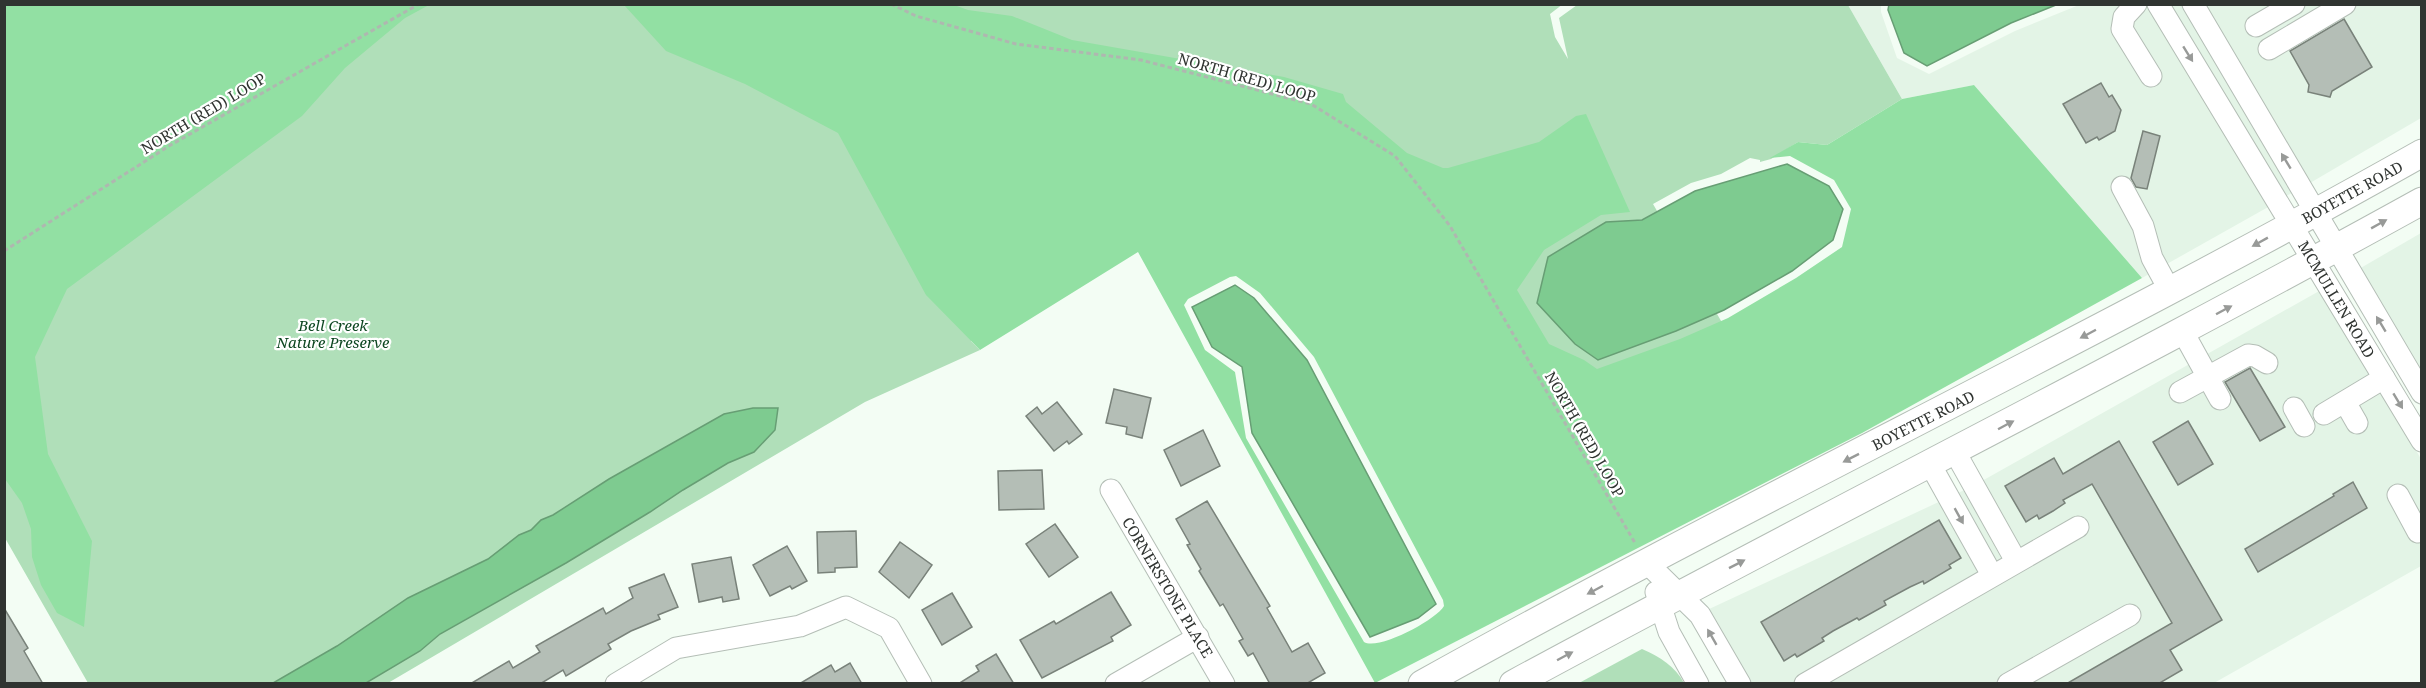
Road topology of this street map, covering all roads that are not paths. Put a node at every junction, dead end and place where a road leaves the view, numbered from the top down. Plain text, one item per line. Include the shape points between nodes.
1 (2136, 4) edge
2 (2158, 4) edge
3 (2193, 4) edge
4 (2294, 4) edge
5 (2318, 4) edge
6 (2345, 4) edge
7 (2262, 37) junction
8 (2151, 76) dead end
9 (2421, 153) edge
10 (2122, 187) dead end
11 (2421, 201) edge
12 (2316, 212) junction
13 (2292, 225) junction
14 (2325, 254) junction
15 (2170, 291) junction
16 (2183, 332) junction
17 (2267, 363) dead end
18 (2207, 377) junction
19 (2384, 378) junction
20 (2180, 392) dead end
21 (2421, 393) edge
22 (2220, 399) dead end
23 (2345, 402) junction
24 (2294, 408) dead end
25 (2324, 414) dead end
26 (2357, 423) dead end
27 (2304, 426) dead end
28 (2421, 441) edge
29 (1955, 452) junction
30 (1930, 464) junction
31 (1111, 490) dead end
32 (2398, 495) dead end
33 (2078, 526) dead end
34 (2421, 530) edge
35 (2016, 561) junction
36 (1647, 563) junction
37 (1992, 575) junction
38 (1669, 599) junction
39 (2130, 615) dead end
40 (1198, 637) junction
41 (616, 684) edge
42 (921, 684) edge
43 (1116, 684) edge
44 (1224, 684) edge
45 (1422, 684) edge
46 (1514, 684) edge
47 (1698, 684) edge
48 (1740, 684) edge
49 (1805, 684) edge
50 (2008, 684) edge

1 - 8 street via 2124,17 2122,29
2 -> 13 street, MCMULLEN ROAD
12 -> 3 street, MCMULLEN ROAD
4 - 7 street
5 - 7 street
6 - 7 street
9 - 12 main road, BOYETTE ROAD
10 - 15 street
14 -> 11 main road
12 - 13 main road, BOYETTE ROAD
12 - 14 street, MCMULLEN ROAD
13 - 14 street, MCMULLEN ROAD
13 -> 15 main road, BOYETTE ROAD
16 -> 14 main road
14 - 19 street, MCMULLEN ROAD
21 -> 14 street, MCMULLEN ROAD
15 -> 36 main road, BOYETTE ROAD
16 - 18 street
29 -> 16 main road
17 - 18 street via 2248,355
18 - 20 street
18 - 22 street
19 - 23 street
19 -> 28 street, MCMULLEN ROAD
23 - 25 street
23 - 26 street
24 - 27 street
29 - 30 main road
29 - 35 street
30 -> 37 street
38 -> 30 main road
31 - 40 street, CORNERSTONE PLACE
32 - 34 street via 2418,532
33 - 35 street
35 - 37 street
36 - 38 street
36 -> 45 main road, BOYETTE ROAD
37 - 49 street
46 -> 38 main road
38 - 47 street via 1669,632
48 -> 38 street via 1700,615
39 - 50 street
40 - 43 street
40 - 44 street, CORNERSTONE PLACE
41 - 42 street via 676,648 800,626 846,607 889,628

